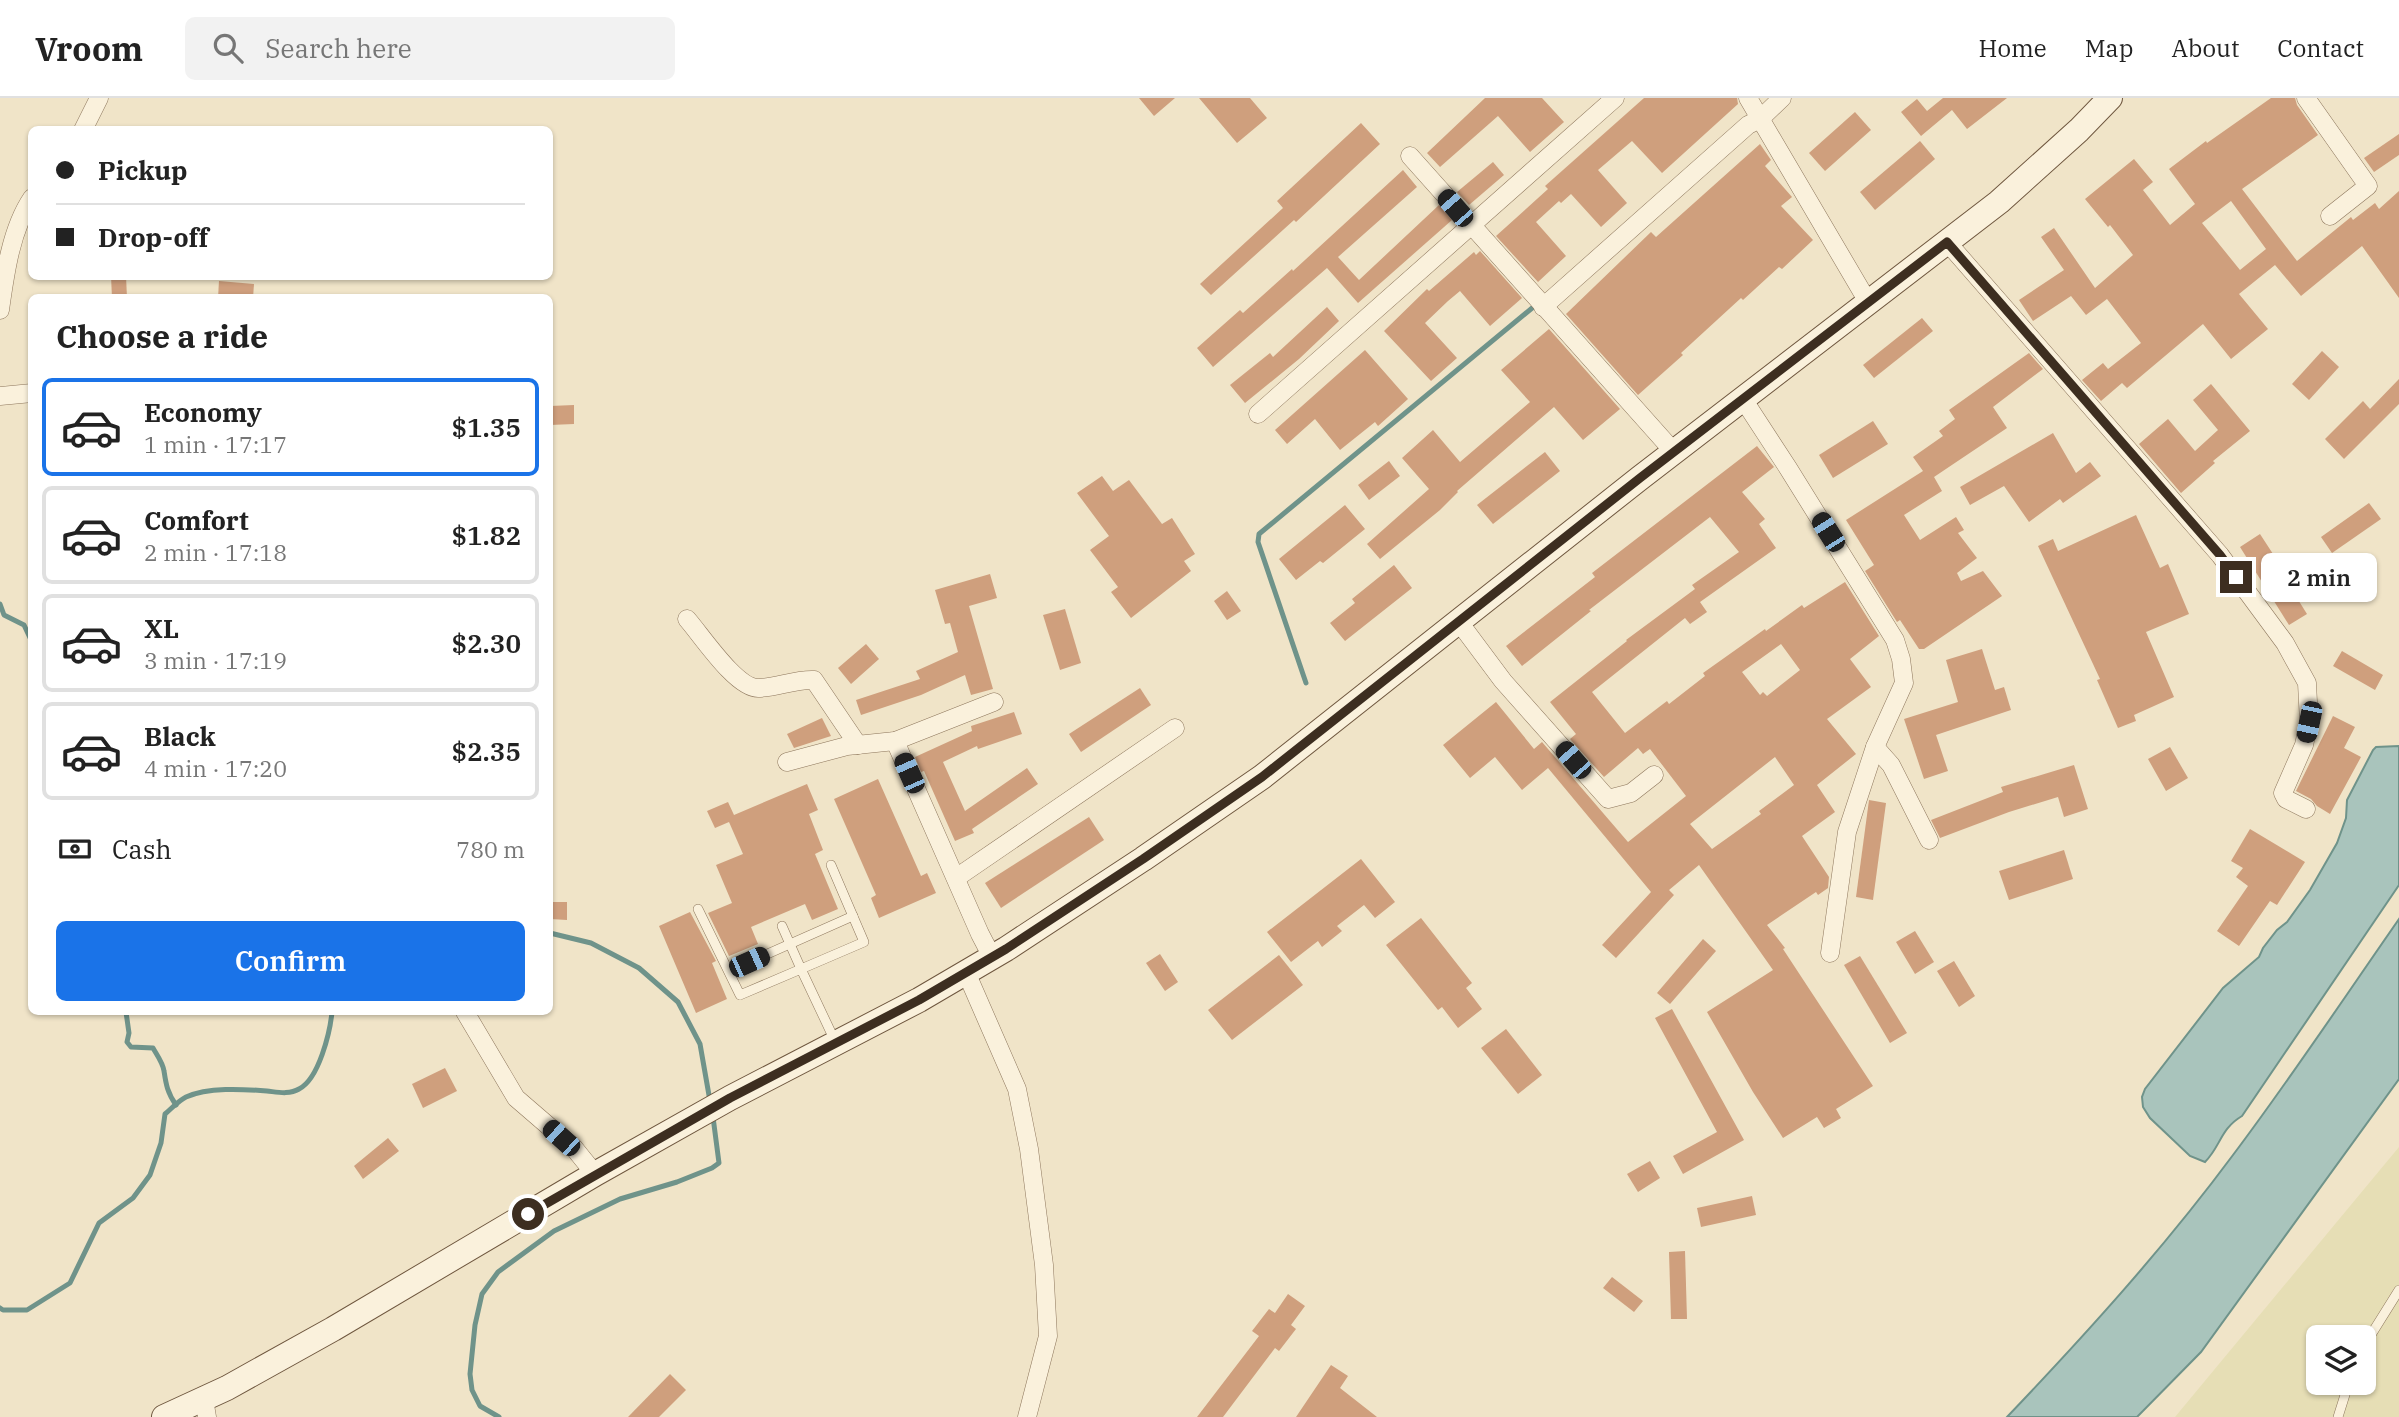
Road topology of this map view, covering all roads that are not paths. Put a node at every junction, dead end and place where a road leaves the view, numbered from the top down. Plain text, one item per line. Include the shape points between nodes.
1 (99, 98) edge
2 (1615, 98) edge
3 (1748, 98) edge
4 (1782, 98) edge
5 (2110, 98) edge
6 (2306, 98) edge
7 (1760, 119) junction
8 (85, 126) edge
9 (1410, 156) dead end
10 (28, 203) edge
11 (2330, 216) dead end
12 (1470, 226) junction
13 (1947, 242) junction
14 (1868, 302) junction
15 (1543, 307) junction
16 (0, 310) edge
17 (28, 393) edge
18 (0, 396) edge
19 (1743, 399) junction
20 (1258, 414) dead end
21 (1674, 452) junction
22 (687, 620) dead end
23 (1459, 621) junction
24 (994, 702) dead end
25 (1175, 728) dead end
26 (895, 741) junction
27 (858, 745) junction
28 (1875, 747) junction
29 (786, 762) dead end
30 (1654, 775) dead end
31 (2306, 809) dead end
32 (1929, 840) dead end
33 (831, 865) dead end
34 (956, 878) junction
35 (698, 909) dead end
36 (853, 916) junction
37 (782, 926) dead end
38 (790, 944) junction
39 (1830, 953) dead end
40 (992, 957) junction
41 (801, 969) junction
42 (729, 971) junction
43 (966, 972) junction
44 (467, 1015) edge
45 (836, 1043) junction
46 (595, 1174) junction
47 (2399, 1290) edge
48 (2376, 1327) edge
49 (2345, 1395) edge
50 (205, 1408) edge
51 (164, 1417) edge
52 (1027, 1417) edge
53 (2338, 1417) edge

1 - 8 street
2 - 12 street
3 - 7 street
4 - 7 street
5 - 13 main road via 1999,202
6 - 11 street via 2368,186
7 - 14 street
7 - 15 street
9 - 12 street
10 - 16 street via 15,236
12 - 15 street
12 - 20 street
13 - 14 main road
13 - 31 street via 2220,555 2285,643 2307,683 2309,722 2283,793
14 - 19 main road
15 - 21 street
17 - 18 street
19 - 21 main road
19 - 28 street via 1895,640 1903,683
21 - 23 main road
22 - 27 street via 750,687 814,680
23 - 30 street via 1503,681 1608,799 1631,793
23 - 40 main road via 1262,777
24 - 26 street
25 - 34 street
26 - 27 street
26 - 34 street
27 - 29 street
28 - 32 street via 1891,765
28 - 39 street via 1847,832
33 - 36 lane
34 - 40 street
35 - 42 lane
36 - 38 lane
36 - 41 lane via 864,942
37 - 38 lane
38 - 41 lane
38 - 42 lane
40 - 43 main road
41 - 42 lane via 740,995
41 - 45 lane
43 - 45 main road
43 - 52 street via 1017,1089 1029,1149 1048,1336
44 - 46 street via 516,1098 574,1148
45 - 46 main road
46 - 50 main road
47 - 48 lane
49 - 53 lane
50 - 51 main road

